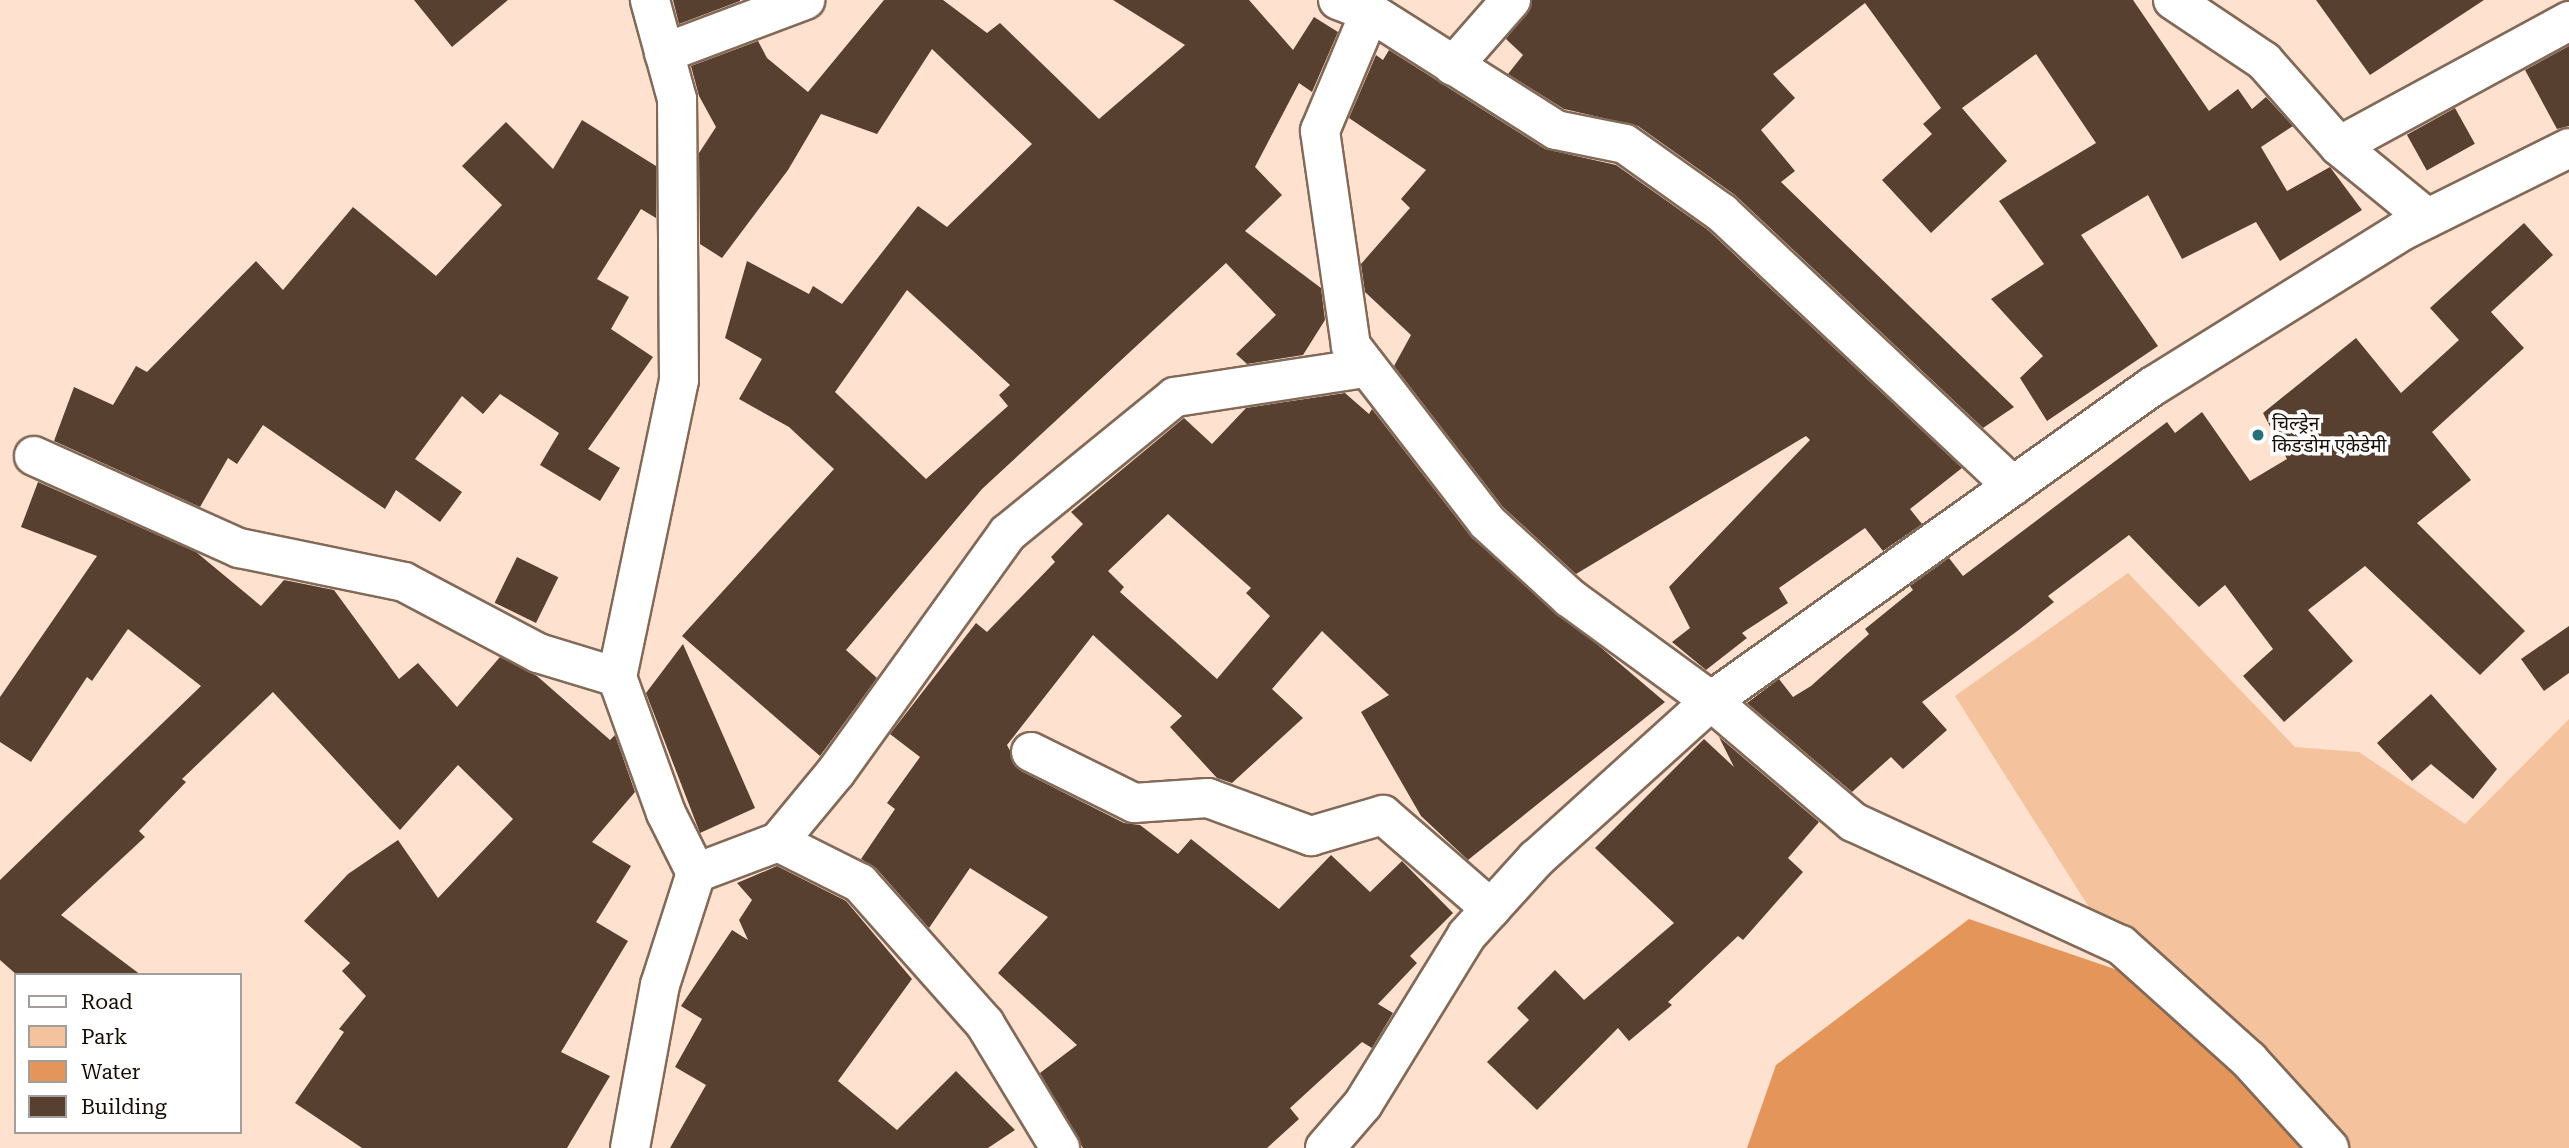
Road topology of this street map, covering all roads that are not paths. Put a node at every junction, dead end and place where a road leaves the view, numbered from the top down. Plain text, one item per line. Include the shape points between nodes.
1 (650, 0) edge
2 (805, 0) edge
3 (1511, 0) edge
4 (2173, 0) edge
5 (1354, 6) edge
6 (2569, 21) edge
7 (664, 53) junction
8 (1452, 66) junction
9 (2339, 146) junction
10 (2569, 148) edge
11 (2427, 218) junction
12 (1364, 368) junction
13 (34, 456) dead end
14 (2013, 486) junction
15 (617, 677) junction
16 (1710, 701) junction
17 (1031, 752) dead end
18 (778, 842) junction
19 (696, 873) junction
20 (1491, 909) junction
21 (630, 1148) edge
22 (1060, 1148) edge
23 (1325, 1148) edge
24 (2329, 1148) edge

1 - 7 street
2 - 7 street
3 - 8 street
4 - 9 street via 2264,61
5 - 8 street
5 - 12 street via 1320,131 1351,346
6 - 9 street
7 - 15 street via 677,99 680,380
8 - 14 street via 1556,130 1625,144 1722,213
9 - 11 street
10 - 11 street
11 - 14 street via 2153,386
12 - 16 street via 1488,522 1617,636
12 - 18 street via 1175,397 1008,533 836,772
13 - 15 street via 239,548 404,582 537,653
14 - 16 street
15 - 19 street via 666,813
16 - 20 street via 1536,859
16 - 24 street via 1853,821 2121,945 2249,1060
17 - 20 street via 1133,803 1208,798 1311,835 1384,815
18 - 19 street
18 - 22 street via 860,883 985,1024
19 - 21 street via 660,985
20 - 23 street via 1467,934 1363,1104

